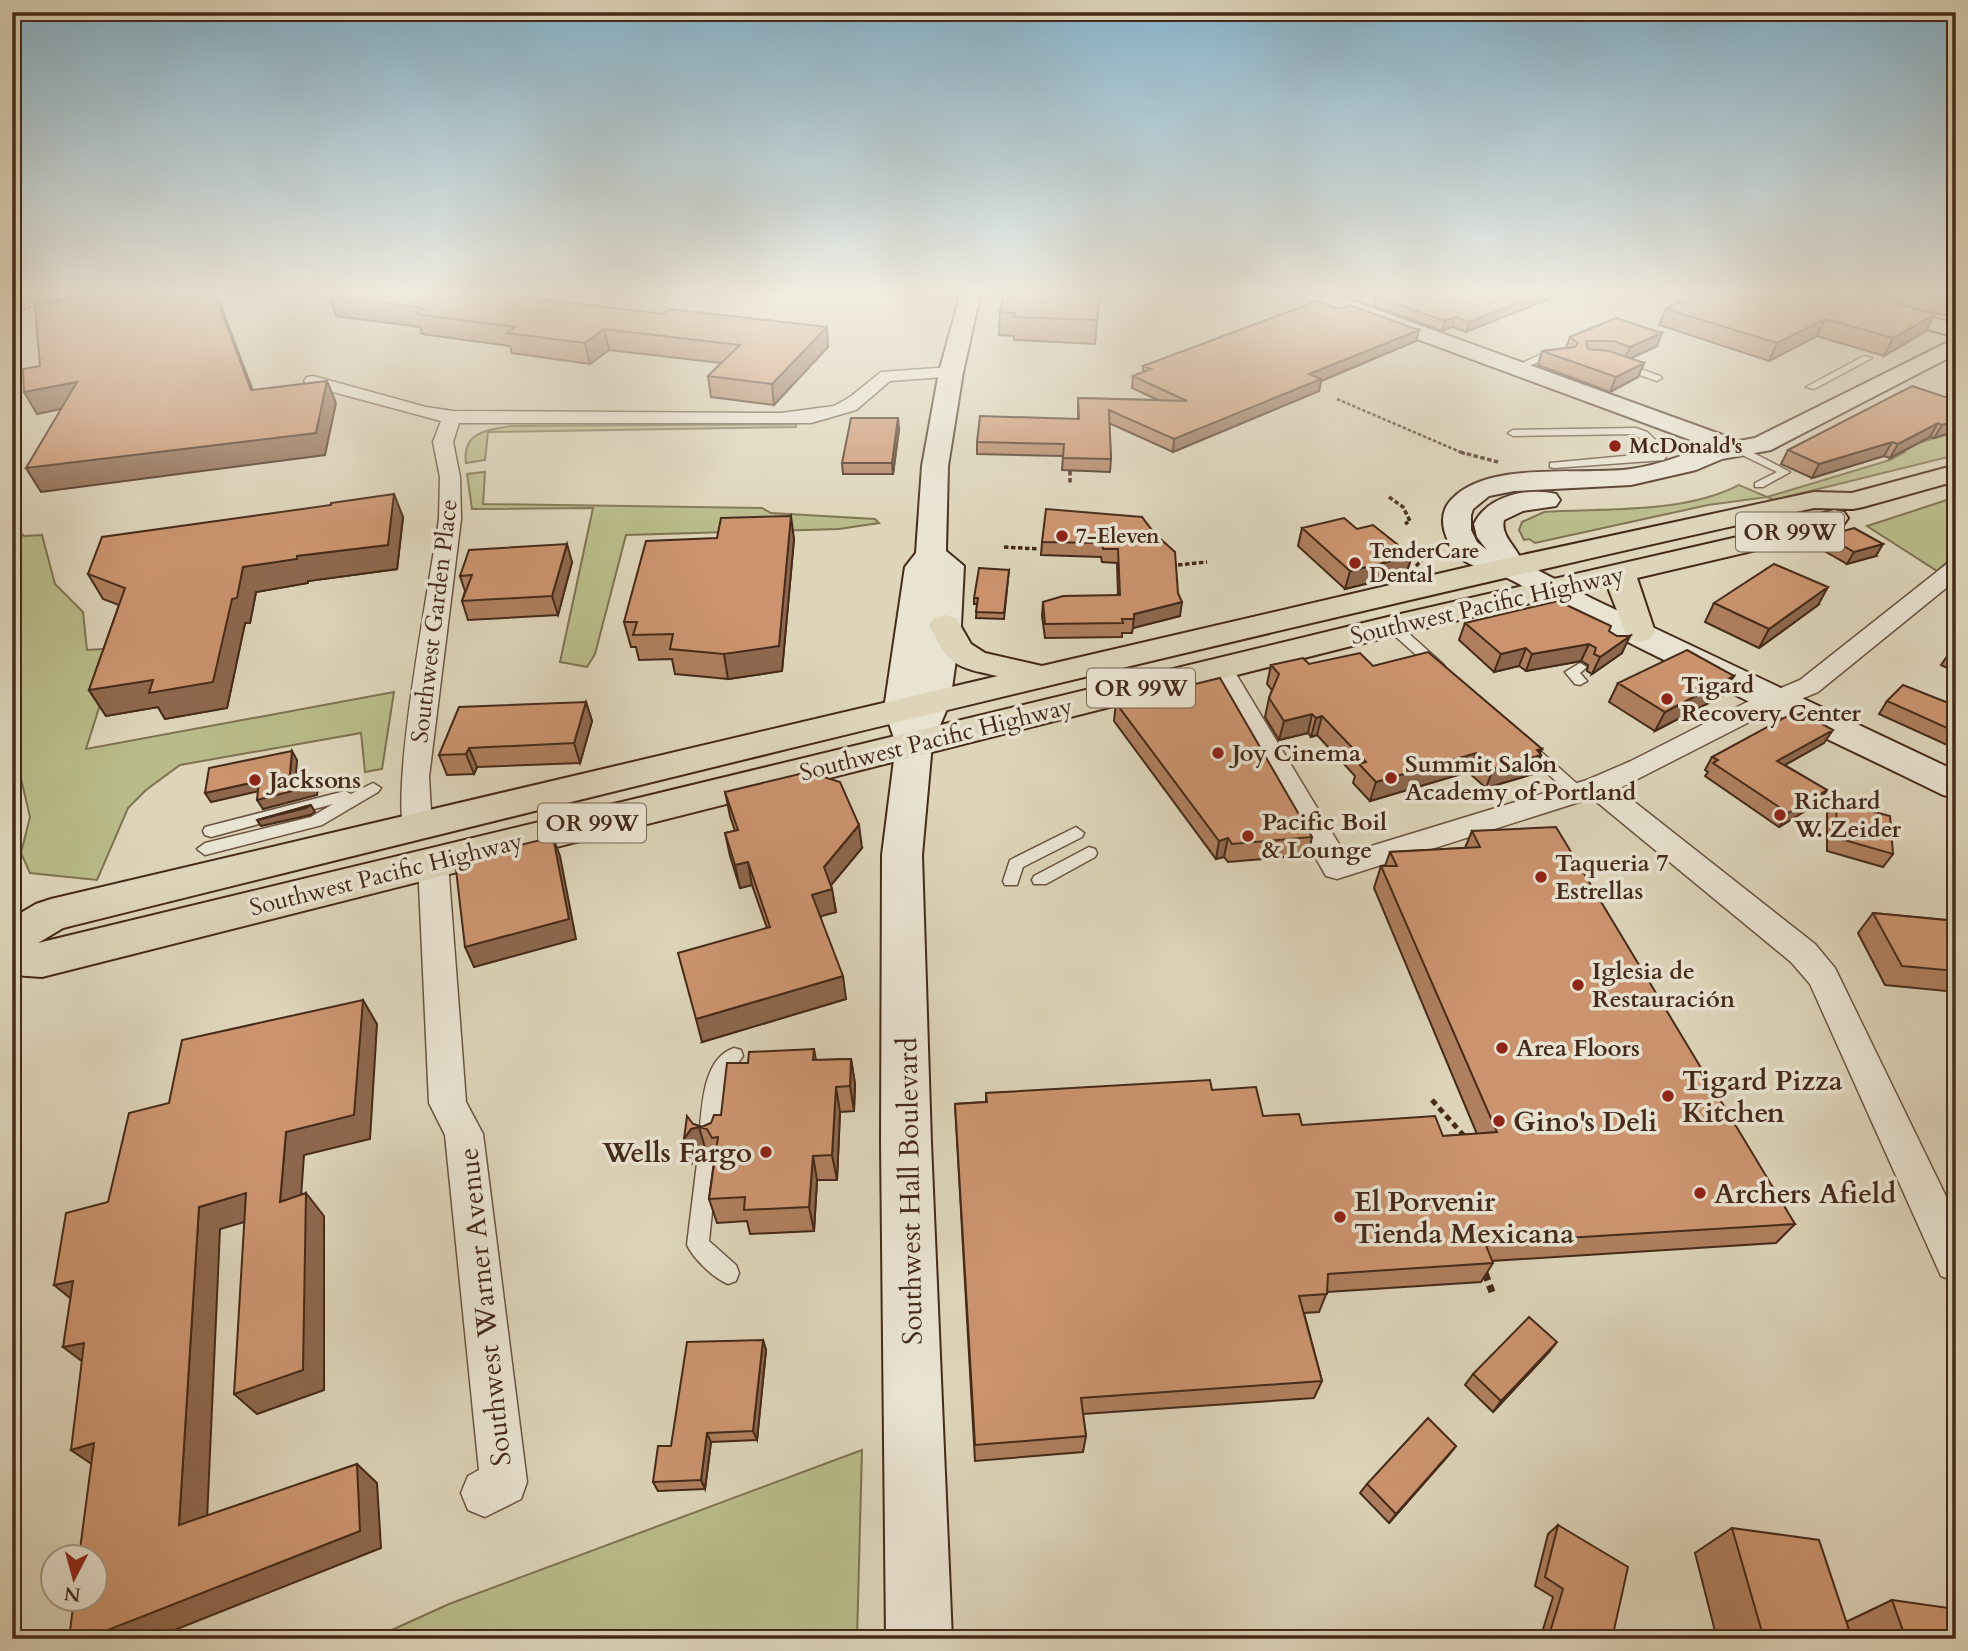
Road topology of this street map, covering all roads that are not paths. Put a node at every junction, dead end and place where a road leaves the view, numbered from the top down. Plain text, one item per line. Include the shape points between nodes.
1 (952, 369) edge
2 (1520, 369) edge
3 (1631, 369) edge
4 (1846, 369) edge
5 (1909, 369) edge
6 (951, 372) junction
7 (1657, 378) dead end
8 (313, 381) edge
9 (1811, 387) dead end
10 (453, 417) junction
11 (1513, 433) dead end
12 (1738, 449) junction
13 (1554, 465) dead end
14 (1956, 473) edge
15 (1759, 485) dead end
16 (1853, 501) junction
17 (931, 554) junction
18 (1508, 567) junction
19 (1956, 568) edge
20 (1621, 573) junction
21 (1549, 589) junction
22 (945, 625) junction
23 (1392, 626) junction
24 (1637, 637) junction
25 (1221, 668) junction
26 (1051, 675) junction
27 (1451, 679) edge
28 (1777, 699) junction
29 (916, 718) junction
30 (1511, 733) edge
31 (1956, 786) edge
32 (373, 788) dead end
33 (1587, 790) junction
34 (354, 793) dead end
35 (417, 828) junction
36 (1076, 833) dead end
37 (1089, 853) dead end
38 (433, 863) junction
39 (1040, 880) dead end
40 (1011, 881) dead end
41 (12, 938) edge
42 (12, 958) edge
43 (734, 1056) dead end
44 (709, 1140) edge
45 (707, 1163) dead end
46 (1956, 1262) edge
47 (728, 1273) dead end
48 (485, 1493) dead end
49 (919, 1639) edge

1 - 6 street, Southwest Hall Boulevard
2 - 12 street
3 - 7 lane
4 - 9 lane
5 - 12 street via 1762,445
6 - 10 street via 887,376 850,406 803,418
6 - 17 street, Southwest Hall Boulevard via 935,466
8 - 10 street
10 - 35 street, Southwest Garden Place via 443,442 450,477 450,519 415,777
11 - 13 lane via 1636,431 1663,453 1660,458
12 - 15 lane via 1785,472
12 - 18 street via 1737,461 1693,480 1617,496 1525,501 1500,509 1488,530 1503,550
12 - 18 street via 1631,477 1525,483 1480,491 1466,500 1457,515 1457,530 1476,556
14 - 16 highway, Southwest Pacific Highway / OR 99W
16 - 18 highway, Southwest Pacific Highway / OR 99W via 1814,500
16 - 20 highway, Southwest Pacific Highway / OR 99W via 1843,515 1787,533
17 - 22 street, Southwest Hall Boulevard via 949,566
17 - 29 street, Southwest Hall Boulevard via 920,567
18 - 21 street
18 - 26 highway, Southwest Pacific Highway / OR 99W
19 - 28 street via 1809,687
20 - 21 highway, Southwest Pacific Highway / OR 99W
20 - 24 highway
21 - 23 highway, Southwest Pacific Highway / OR 99W
21 - 24 street
22 - 26 highway via 958,650 974,661
22 - 29 street, Southwest Hall Boulevard
23 - 25 highway, Southwest Pacific Highway / OR 99W
23 - 27 lane
24 - 28 street
25 - 29 highway, Southwest Pacific Highway / OR 99W
25 - 33 street via 1337,867
26 - 29 highway, Southwest Pacific Highway / OR 99W
28 - 31 street
28 - 33 street
29 - 35 highway, Southwest Pacific Highway / OR 99W
29 - 38 highway, Southwest Pacific Highway / OR 99W
29 - 49 street, Southwest Hall Boulevard via 902,868
30 - 33 lane
32 - 34 lane via 316,821 210,835 316,813
33 - 46 street via 1803,953 1823,978
35 - 41 highway, Southwest Pacific Highway / OR 99W via 51,915
36 - 40 lane via 1016,864
37 - 39 lane
38 - 42 highway, Southwest Pacific Highway / OR 99W via 42,960
38 - 48 street, Southwest Warner Avenue via 448,1103 464,1134 504,1482
43 - 44 lane via 715,1082
45 - 47 lane via 698,1245

